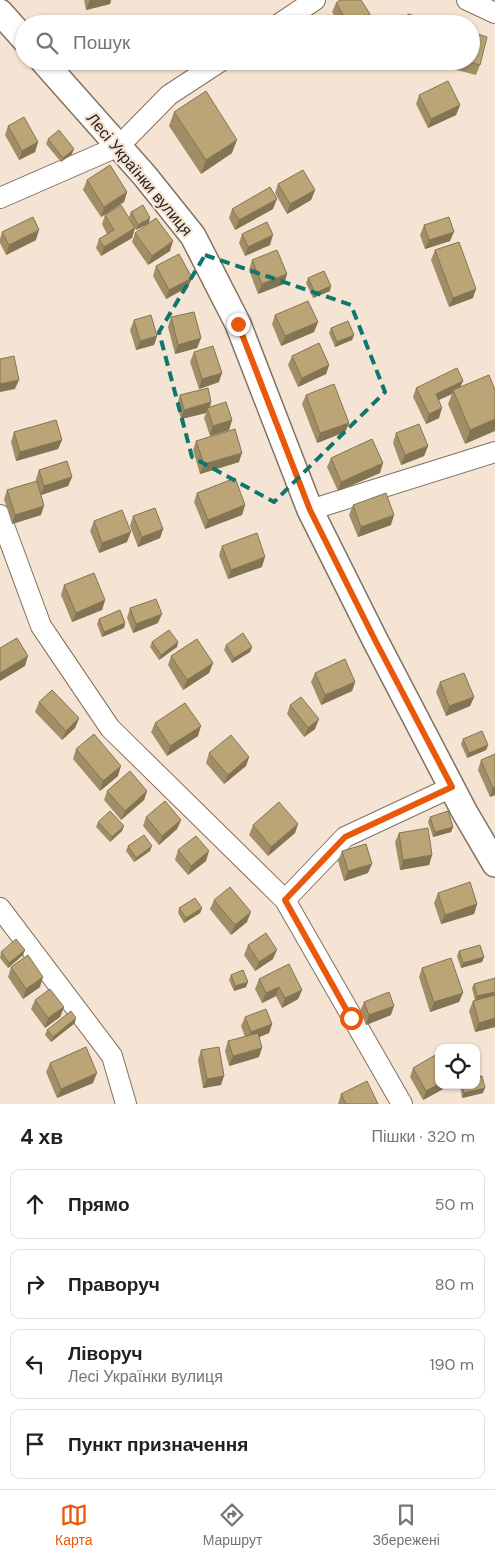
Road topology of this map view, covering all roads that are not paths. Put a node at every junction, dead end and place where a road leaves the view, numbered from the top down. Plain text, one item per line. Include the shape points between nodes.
1 (315, 0) edge
2 (467, 0) edge
3 (0, 12) edge
4 (495, 14) edge
5 (292, 15) edge
6 (15, 29) edge
7 (51, 70) edge
8 (207, 70) edge
9 (119, 146) junction
10 (0, 198) edge
11 (495, 452) edge
12 (310, 510) junction
13 (0, 515) edge
14 (452, 787) junction
15 (495, 864) edge
16 (285, 900) junction
17 (0, 908) edge
18 (126, 1104) edge
19 (402, 1104) edge

1 - 5 street
2 - 4 street
3 - 6 street
7 - 9 street, Лесі Українки вулиця
8 - 9 street via 169,95
9 - 10 street
9 - 12 street, Лесі Українки вулиця via 193,236 238,324
11 - 12 street
12 - 14 street, Лесі Українки вулиця
13 - 16 street via 41,626 110,728
14 - 15 street, Лесі Українки вулиця
14 - 16 street via 345,837
16 - 19 street
17 - 18 street via 112,1056

